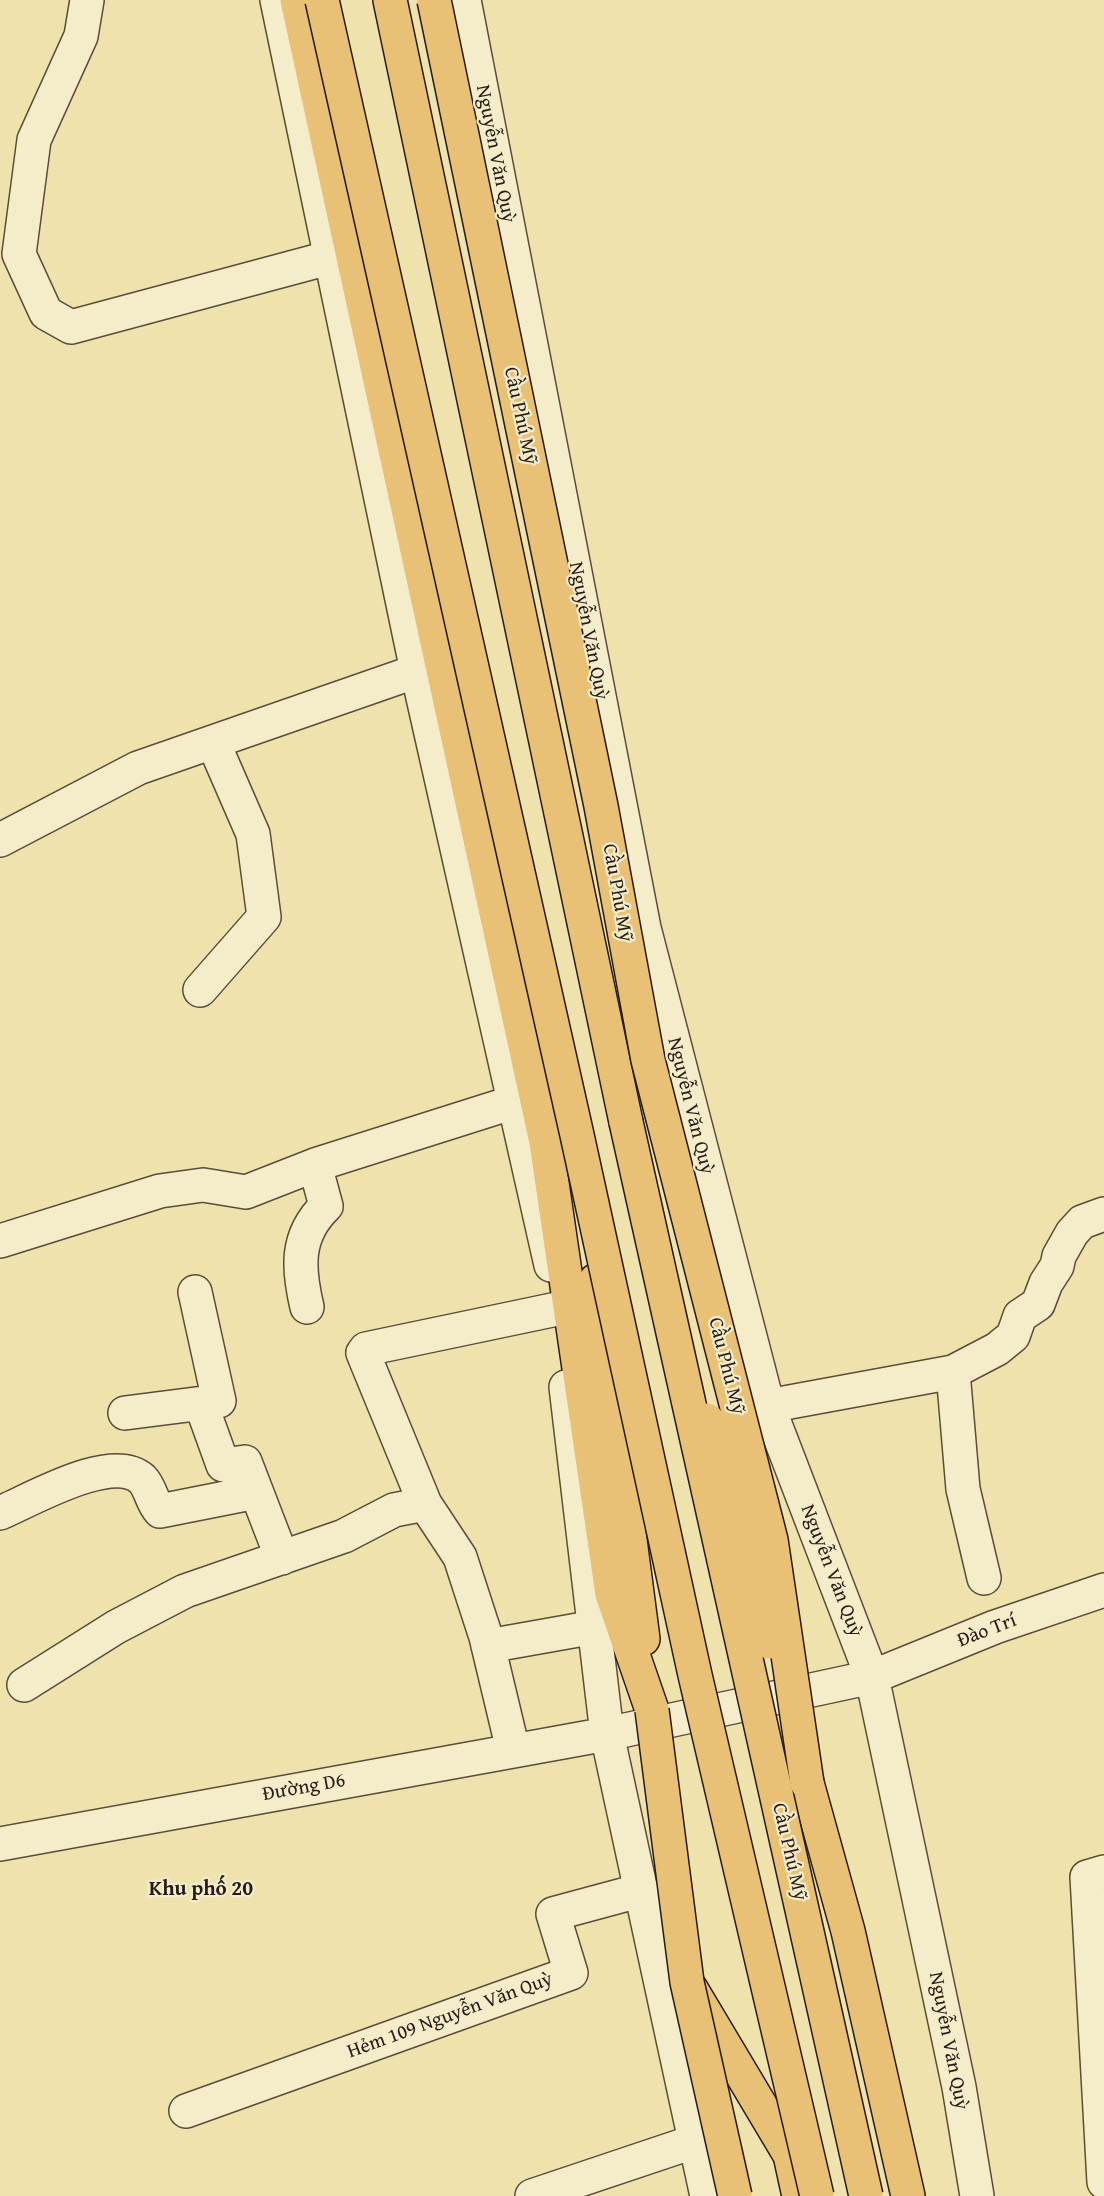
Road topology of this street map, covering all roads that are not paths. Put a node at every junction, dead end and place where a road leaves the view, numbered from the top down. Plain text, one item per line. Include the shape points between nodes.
1 (87, 0) edge
2 (277, 0) edge
3 (297, 0) edge
4 (322, 0) edge
5 (390, 0) edge
6 (434, 0) edge
7 (464, 0) edge
8 (332, 257) junction
9 (13, 273) edge
10 (417, 671) junction
11 (213, 742) junction
12 (0, 840) edge
13 (200, 990) dead end
14 (514, 1101) junction
15 (626, 1122) junction
16 (577, 1135) junction
17 (315, 1165) junction
18 (1104, 1214) edge
19 (0, 1240) edge
20 (195, 1292) dead end
21 (307, 1307) dead end
22 (557, 1309) junction
23 (953, 1372) junction
24 (201, 1404) junction
25 (768, 1406) junction
26 (124, 1413) dead end
27 (256, 1492) junction
28 (425, 1504) junction
29 (0, 1513) edge
30 (282, 1558) junction
31 (984, 1578) dead end
32 (1104, 1590) edge
33 (595, 1627) junction
34 (488, 1646) junction
35 (872, 1677) junction
36 (24, 1685) dead end
37 (652, 1710) junction
38 (607, 1734) junction
39 (513, 1750) junction
40 (807, 1783) junction
41 (0, 1844) edge
42 (1104, 1872) edge
43 (642, 1890) junction
44 (687, 1982) junction
45 (1100, 2035) edge
46 (875, 2049) junction
47 (186, 2111) dead end
48 (696, 2141) junction
49 (1104, 2182) edge
50 (532, 2196) edge
51 (707, 2196) edge
52 (735, 2196) edge
53 (799, 2196) edge
54 (817, 2196) edge
55 (866, 2196) edge
56 (888, 2196) edge
57 (908, 2196) edge
58 (977, 2196) edge

1 - 9 street via 81,36 34,140
2 - 8 street
3 - 37 main road via 546,1142 612,1594
4 - 16 main road, bridge
5 - 15 main road, Cầu Phú Mỹ
6 - 40 main road, Cầu Phú Mỹ, bridge via 598,795 648,1060 771,1540
7 - 25 street, Nguyễn Văn Quỳ via 644,928
8 - 9 street via 71,327 46,313
8 - 10 street
10 - 11 street
10 - 14 street
11 - 12 street via 138,768
11 - 13 street via 253,834 264,917
14 - 17 street
14 - 22 street
15 - 40 main road, Cầu Phú Mỹ, bridge
15 - 55 main road, Cầu Phú Mỹ, bridge
16 - 37 main road, bridge
16 - 54 main road, bridge via 695,1676
17 - 19 street via 246,1192 203,1185 160,1191
17 - 21 street via 326,1206 304,1238 299,1275
18 - 23 street via 1082,1222 1072,1233 1038,1304 1020,1316 1007,1343
20 - 24 street via 219,1401
22 - 28 street via 366,1349 363,1353
22 - 33 street
23 - 25 street
23 - 31 street via 963,1489
24 - 26 street
24 - 27 street via 223,1465 245,1462
25 - 35 street, Nguyễn Văn Quỳ
27 - 29 street via 160,1510 145,1484 130,1473 111,1470 65,1484
27 - 30 street
28 - 30 street via 393,1510 344,1536
28 - 34 street via 460,1557
30 - 36 street via 185,1591 116,1627
32 - 35 street, Đào Trí via 995,1627
33 - 34 street
33 - 38 street
34 - 39 street
35 - 38 street, Đào Trí
35 - 58 street, Nguyễn Văn Quỳ via 959,2087
37 - 44 main road, bridge
38 - 39 street, Đường D6
38 - 43 street
39 - 41 street, Đường D6
40 - 46 main road, Cầu Phú Mỹ via 848,1930
42 - 45 street via 1087,1877
43 - 47 street, Hẻm 109 Nguyễn Văn Quỳ via 553,1914 571,1973
43 - 48 street
44 - 52 main road, bridge
44 - 53 main road via 790,2155
45 - 49 street
46 - 56 main road, Cầu Phú Mỹ
46 - 57 main road, Cầu Phú Mỹ
48 - 50 street
48 - 51 street

